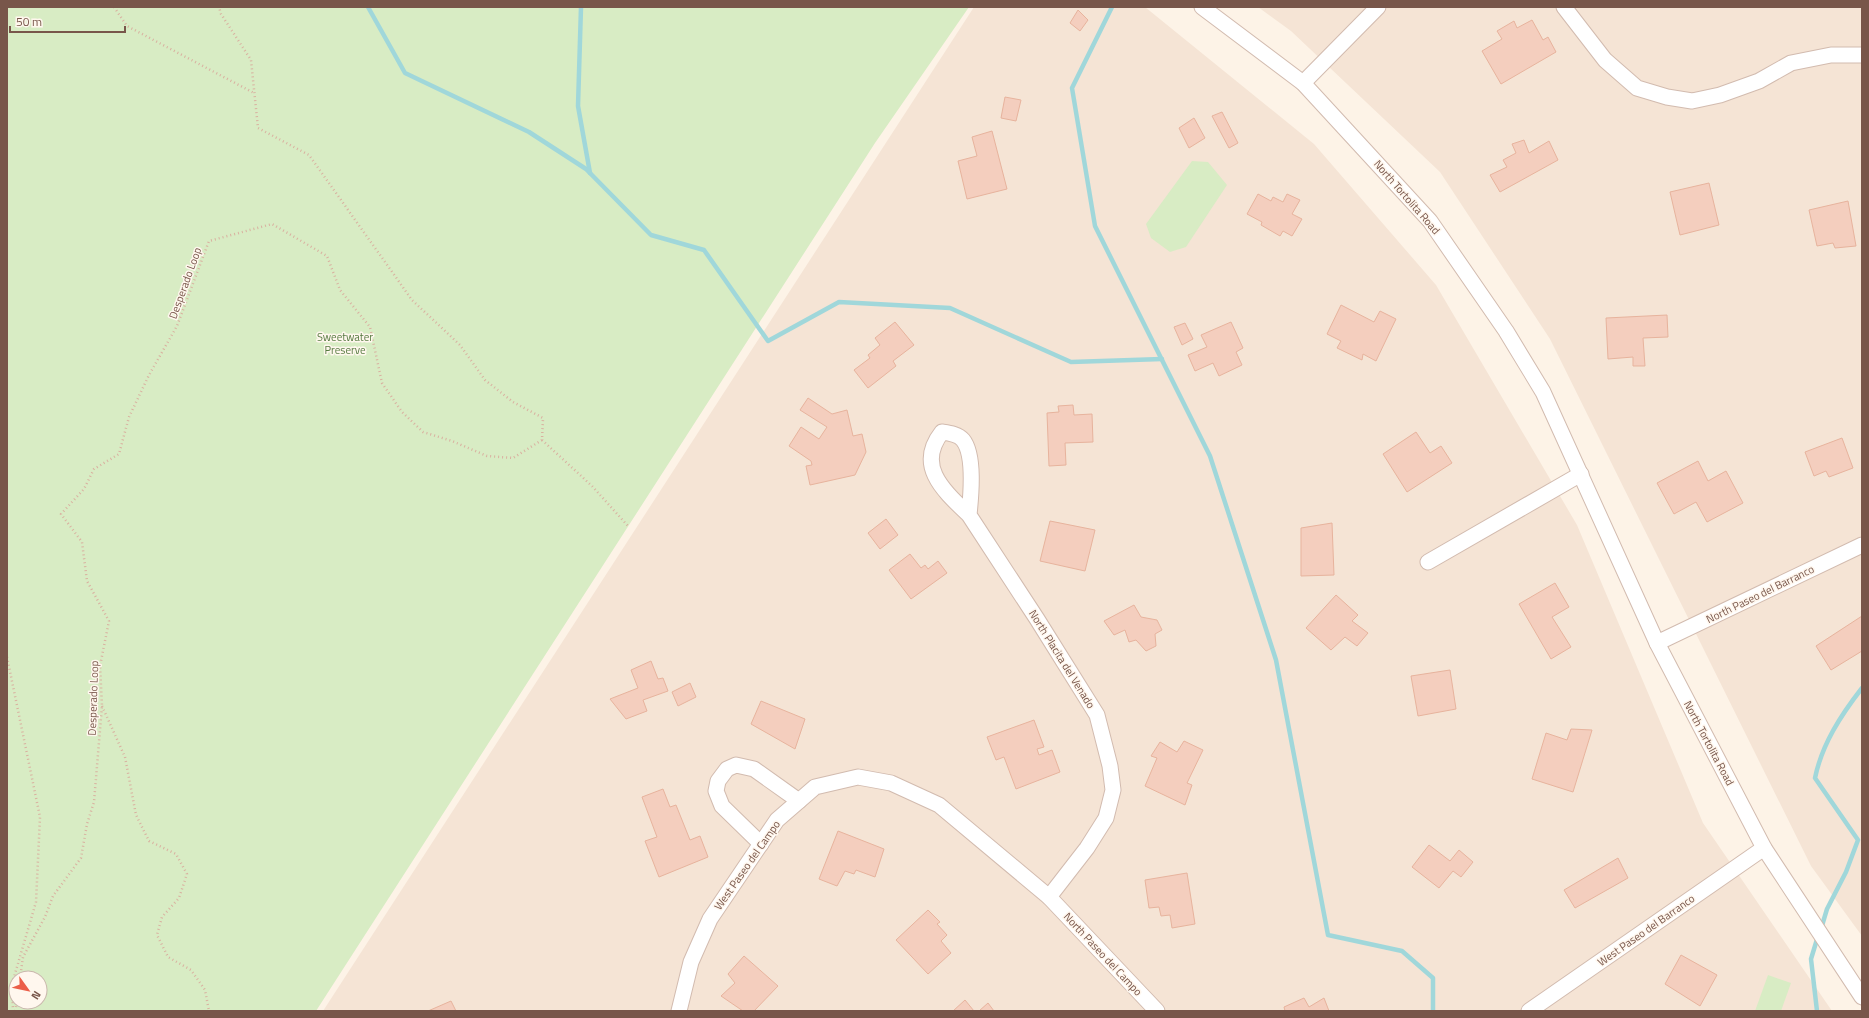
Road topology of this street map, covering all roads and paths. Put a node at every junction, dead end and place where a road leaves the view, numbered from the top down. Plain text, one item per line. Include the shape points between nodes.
1 (114, 7) edge
2 (219, 7) edge
3 (1202, 7) edge
4 (1378, 7) edge
5 (1564, 7) edge
6 (1862, 55) edge
7 (1304, 83) junction
8 (254, 92) junction
9 (542, 440) junction
10 (1581, 474) junction
11 (969, 515) junction
12 (628, 526) dead end
13 (1862, 545) edge
14 (1428, 562) dead end
15 (1657, 643) junction
16 (7, 657) edge
17 (102, 706) junction
18 (799, 801) junction
19 (760, 844) junction
20 (1764, 848) junction
21 (1049, 897) junction
22 (21, 970) edge
23 (1862, 997) edge
24 (14, 1011) edge
25 (209, 1011) edge
26 (679, 1011) edge
27 (1158, 1011) edge
28 (1529, 1011) edge

1 - 8 path via 127,26
2 - 8 path via 251,60
3 - 7 street, North Tortolita Road
4 - 7 street
5 - 6 street via 1605,60 1637,88 1667,98 1692,101 1720,95 1759,80 1791,63 1830,55
7 - 10 street, North Tortolita Road via 1430,221 1506,331 1544,392
8 - 9 path via 258,128 309,155 412,300 460,345 485,380 513,402 543,418
9 - 12 path via 592,486
9 - 17 path, Desperado Loop via 513,458 487,456 423,432 402,412 382,383 370,327 340,290 327,256 272,224 209,241 177,326 149,375 130,417 119,454 94,469 84,490 61,514 82,542 87,581 109,621 100,666
10 - 14 street
10 - 15 street, North Tortolita Road
11 - 11 street, North Placita del Venado via 972,493 969,456 962,439 942,432 934,443 930,455 932,470 954,501
11 - 21 street, North Placita del Venado via 1097,715 1110,766 1113,790 1106,818 1087,848
13 - 15 street, North Paseo del Barranco
15 - 20 street, North Tortolita Road
16 - 24 path via 40,817 36,902 12,984
17 - 22 path, Desperado Loop via 94,802 80,858 53,896 23,958
17 - 25 path via 125,757 136,815 149,841 176,854 187,874 178,898 162,917 157,935 168,957 191,970 205,990
18 - 19 street, West Paseo del Campo via 777,820
18 - 19 street via 754,769 736,765 727,769 718,781 716,791 722,806
18 - 21 street, West Paseo del Campo via 815,787 852,778 891,783 939,805
19 - 26 street, West Paseo del Campo via 710,919 691,962
20 - 23 street, North Tortolita Road
20 - 28 street, West Paseo del Barranco
21 - 27 street, North Paseo del Campo

